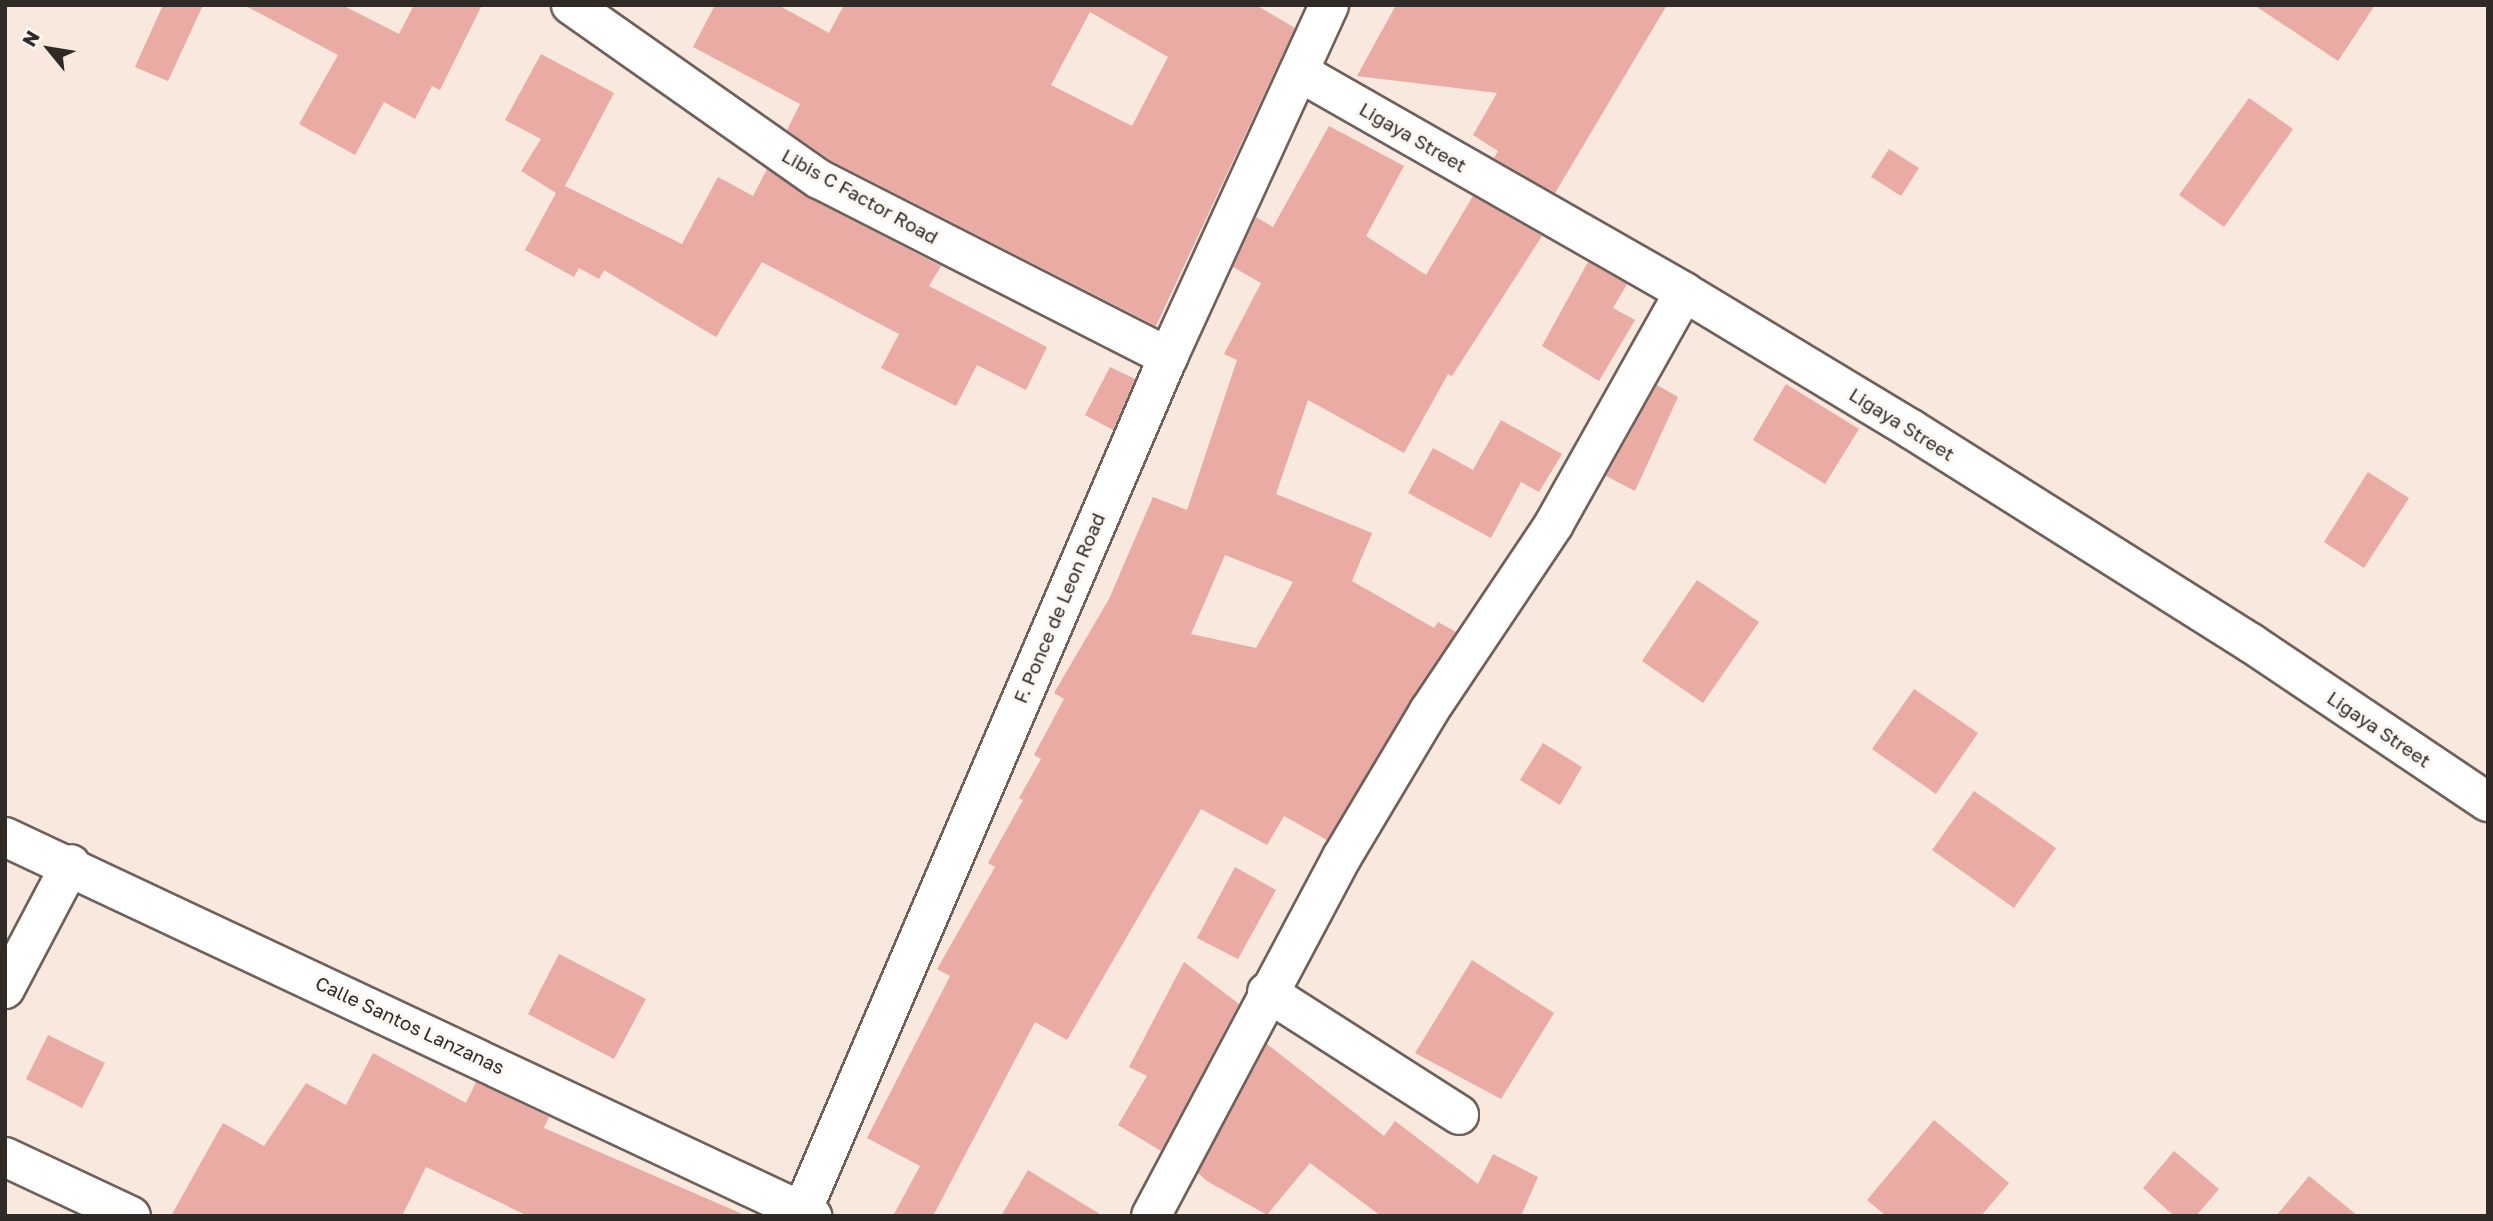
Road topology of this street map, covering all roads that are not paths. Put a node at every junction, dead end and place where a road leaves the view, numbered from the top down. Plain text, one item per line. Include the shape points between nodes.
1 (571, 5) edge
2 (1329, 5) edge
3 (1299, 72) junction
4 (1684, 292) junction
5 (1168, 357) junction
6 (2488, 802) edge
7 (5, 837) edge
8 (71, 864) junction
9 (5, 989) edge
10 (1267, 992) junction
11 (1459, 1115) dead end
12 (5, 1157) edge
13 (805, 1214) edge
14 (131, 1216) edge
15 (1151, 1216) edge

1 - 5 street, Libis C Factor Road via 819,179
2 - 3 street, F. Ponce de Leon Road
3 - 4 street, Ligaya Street
3 - 5 street, F. Ponce de Leon Road
4 - 6 street, Ligaya Street via 2251,643
4 - 10 street via 1554,524 1429,711
5 - 13 street, F. Ponce de Leon Road
7 - 8 street, Calle Santos Lanzanas
8 - 9 street
8 - 13 street, Calle Santos Lanzanas
10 - 11 street
10 - 15 street
12 - 14 street

